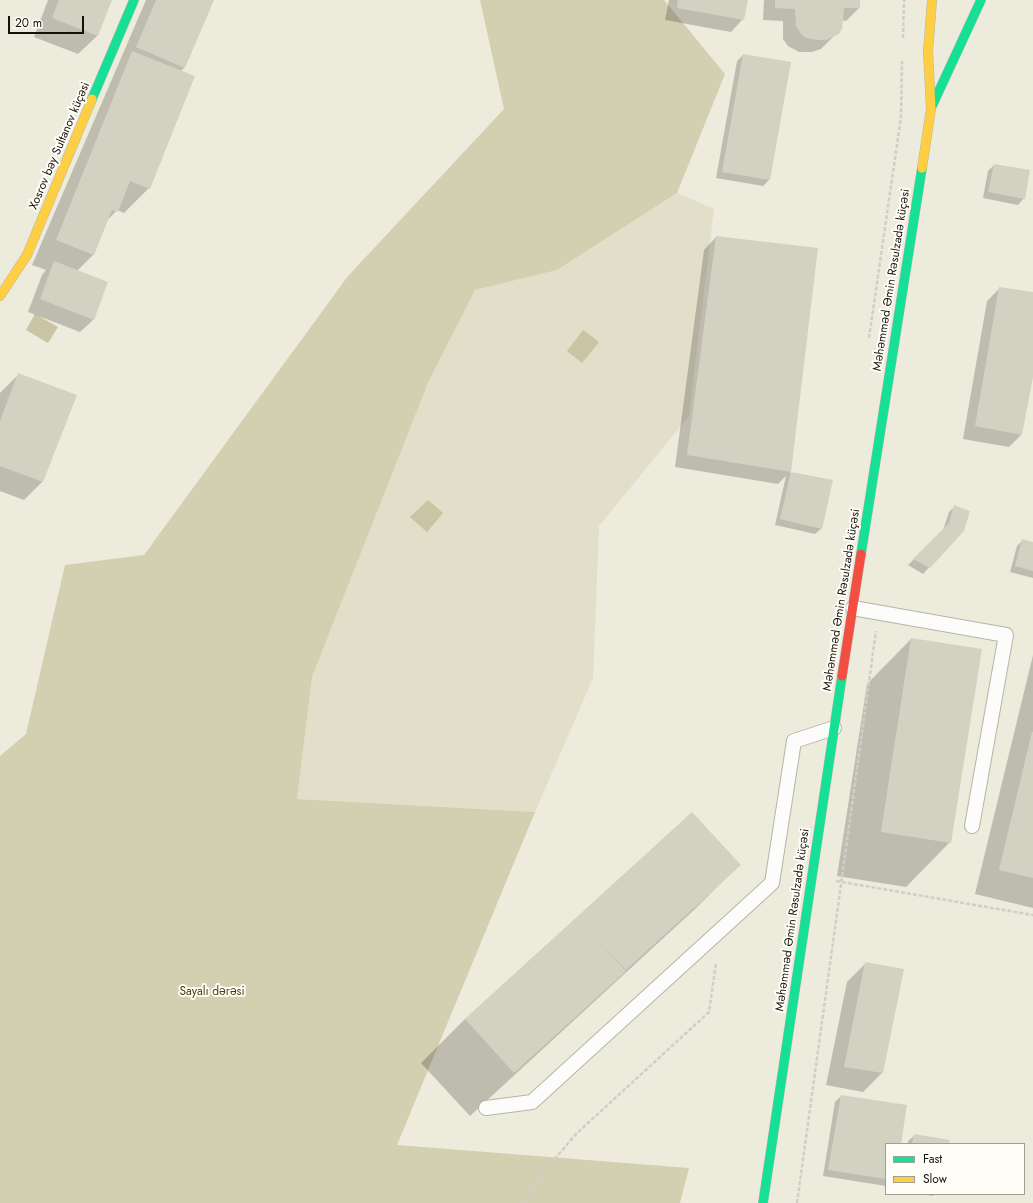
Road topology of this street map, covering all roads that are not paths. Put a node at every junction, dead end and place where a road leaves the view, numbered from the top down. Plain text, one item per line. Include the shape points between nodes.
1 (134, 0) edge
2 (932, 0) edge
3 (981, 0) edge
4 (931, 109) junction
5 (0, 296) edge
6 (852, 608) junction
7 (834, 728) junction
8 (972, 826) dead end
9 (486, 1108) dead end
10 (763, 1203) edge

1 - 5 main road, Xosrov bəy Sultanov küçəsi via 27,255
2 - 4 main road, Məhəmməd Əmin Rəsulzadə küçəsi via 928,52
3 - 4 main road
4 - 6 main road, Məhəmməd Əmin Rəsulzadə küçəsi
6 - 7 main road, Məhəmməd Əmin Rəsulzadə küçəsi
6 - 8 lane via 1006,635
7 - 9 lane via 794,741 772,883 532,1102
7 - 10 main road, Məhəmməd Əmin Rəsulzadə küçəsi

